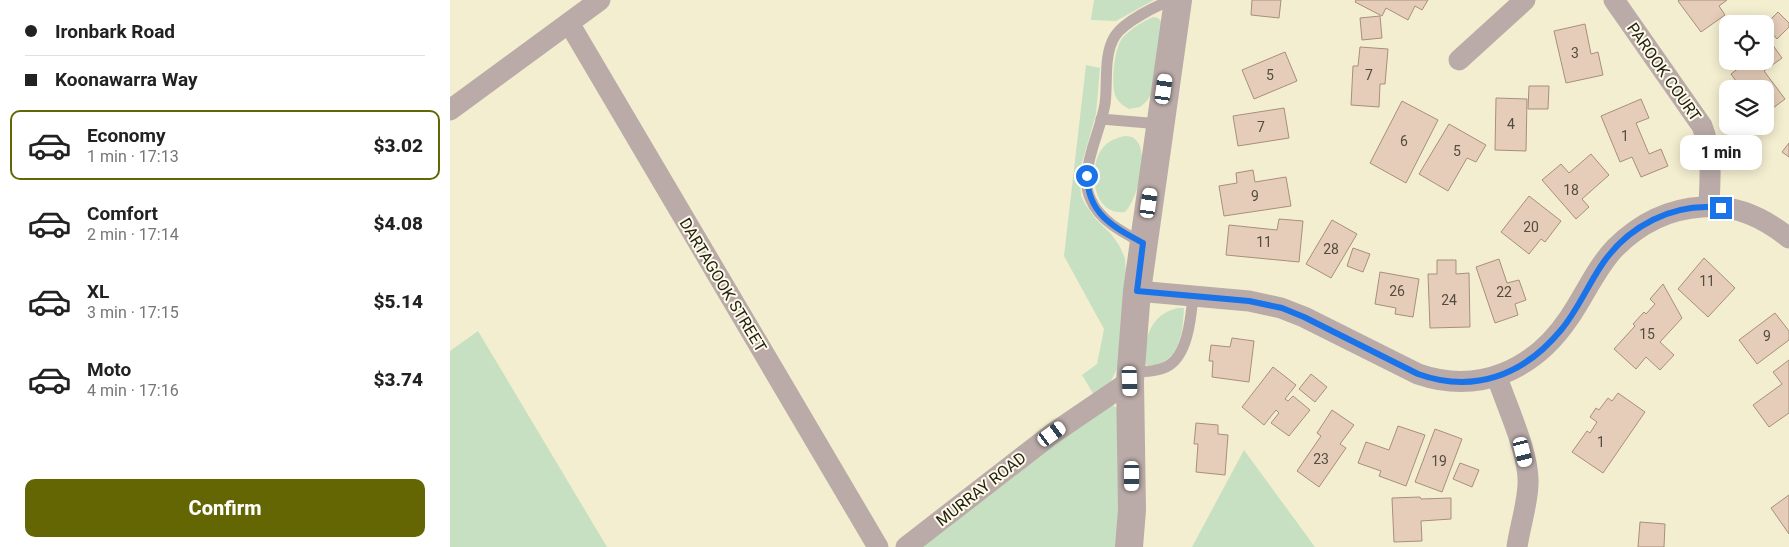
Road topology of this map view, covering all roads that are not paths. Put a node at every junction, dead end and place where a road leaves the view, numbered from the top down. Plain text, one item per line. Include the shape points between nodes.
1 (600, 0) edge
2 (1172, 0) edge
3 (1178, 0) edge
4 (1526, 0) edge
5 (1614, 0) edge
6 (569, 23) junction
7 (1460, 60) dead end
8 (450, 110) edge
9 (1101, 119) junction
10 (1160, 124) junction
11 (1710, 206) junction
12 (1789, 238) edge
13 (1143, 243) junction
14 (1137, 291) junction
15 (1193, 296) junction
16 (1131, 377) junction
17 (1497, 377) junction
18 (878, 547) edge
19 (906, 547) edge
20 (1129, 547) edge
21 (1517, 547) edge

1 - 6 street
2 - 9 lane via 1129,24 1113,39
3 - 10 street
4 - 7 street
5 - 11 street, PAROOK COURT via 1702,126 1711,156
6 - 8 street
6 - 18 street, DARTAGOOK STREET
9 - 10 lane
9 - 13 lane via 1088,168 1088,191 1094,206 1106,220
10 - 13 street
11 - 12 street via 1753,215
11 - 17 street via 1658,216 1628,235 1602,265 1570,317 1549,343 1532,358
13 - 14 street
14 - 15 street
14 - 16 street
15 - 16 lane via 1184,342 1175,361 1160,370
15 - 17 street via 1249,301 1282,308 1433,379 1464,382
16 - 19 street, MURRAY ROAD
16 - 20 street
17 - 21 street via 1528,470 1527,497

